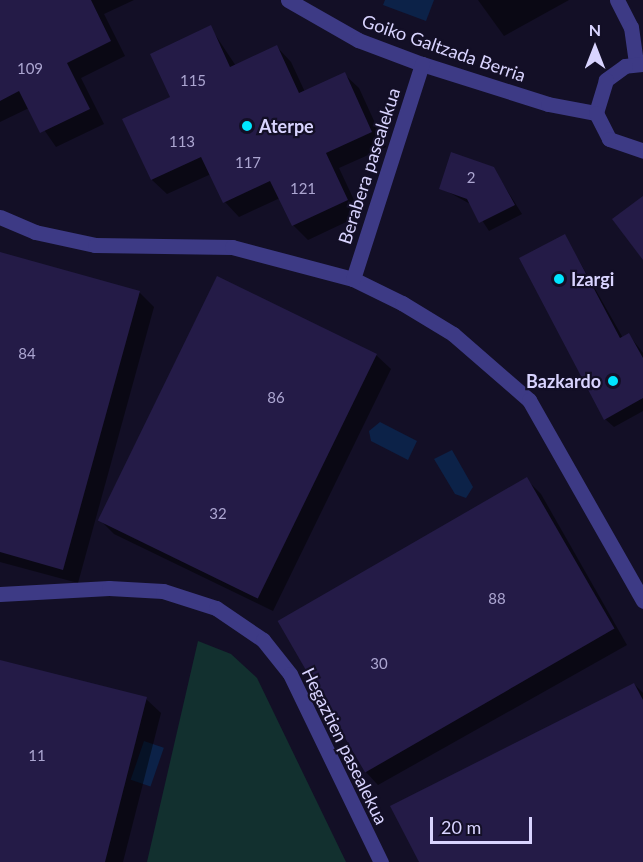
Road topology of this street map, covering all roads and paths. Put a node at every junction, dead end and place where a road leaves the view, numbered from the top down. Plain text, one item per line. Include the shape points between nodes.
1 (288, 0) edge
2 (617, 0) edge
3 (422, 64) junction
4 (640, 64) edge
5 (596, 112) junction
6 (643, 151) edge
7 (0, 217) edge
8 (353, 279) junction
9 (0, 594) edge
10 (643, 601) edge
11 (381, 862) edge

1 - 3 street, Goiko Galtzada Berria via 358,40
2 - 4 street via 631,27
3 - 5 street, Goiko Galtzada Berria via 548,104
3 - 8 street, Berabera pasealekua
4 - 5 street via 606,80
5 - 6 street via 609,139
7 - 8 street via 35,232 94,245 232,247
8 - 10 street via 453,334 529,400
9 - 11 street, Hegaztien pasealekua via 109,588 163,591 216,608 263,640 290,674

